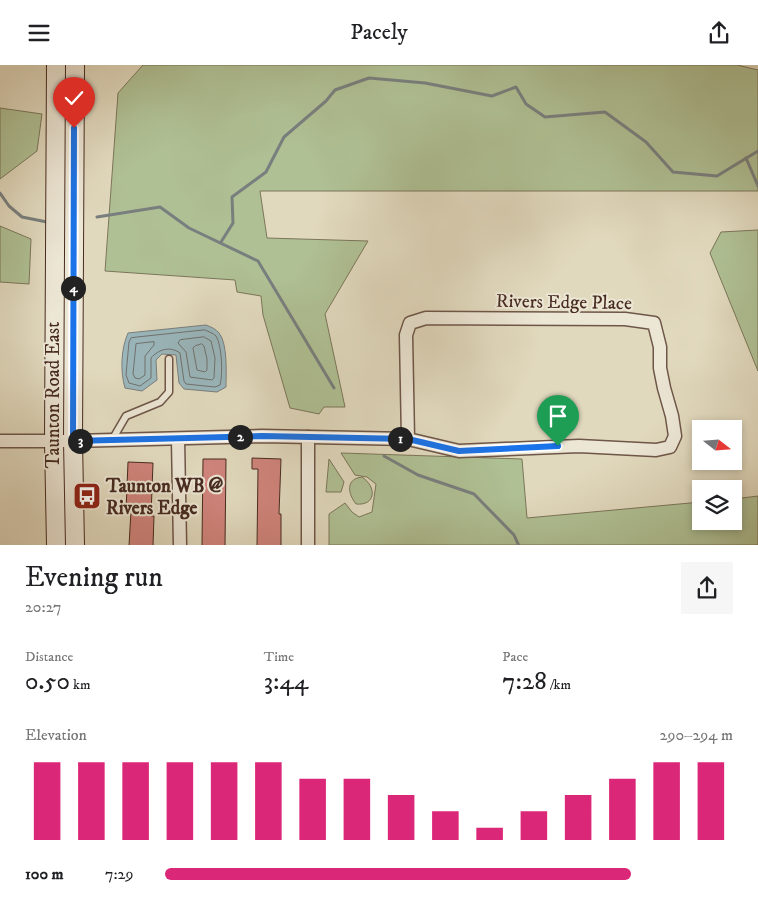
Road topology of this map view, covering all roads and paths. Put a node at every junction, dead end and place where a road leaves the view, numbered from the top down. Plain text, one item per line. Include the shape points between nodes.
1 (56, 65) edge
2 (75, 65) edge
3 (169, 359) dead end
4 (308, 437) junction
5 (178, 439) junction
6 (408, 439) junction
7 (112, 440) junction
8 (0, 441) edge
9 (54, 441) junction
10 (73, 441) junction
11 (56, 545) edge
12 (75, 545) edge
13 (180, 545) edge
14 (308, 545) edge

1 - 9 main road, Taunton Road East
2 - 10 main road, Taunton Road East
3 - 7 lane via 169,392 160,402 126,416
4 - 5 street, Rivers Edge Place
4 - 6 street, Rivers Edge Place
4 - 14 street
5 - 7 street, Rivers Edge Place
5 - 13 street
6 - 6 street, Rivers Edge Place via 459,451 579,446 656,450 670,447 675,436 660,369 660,347 654,323 625,319 426,318 410,323 406,335
7 - 10 street, Rivers Edge Place
8 - 9 street, Rivers Edge Place
9 - 10 street, Rivers Edge Place
9 - 11 main road, Taunton Road East
10 - 12 main road, Taunton Road East

